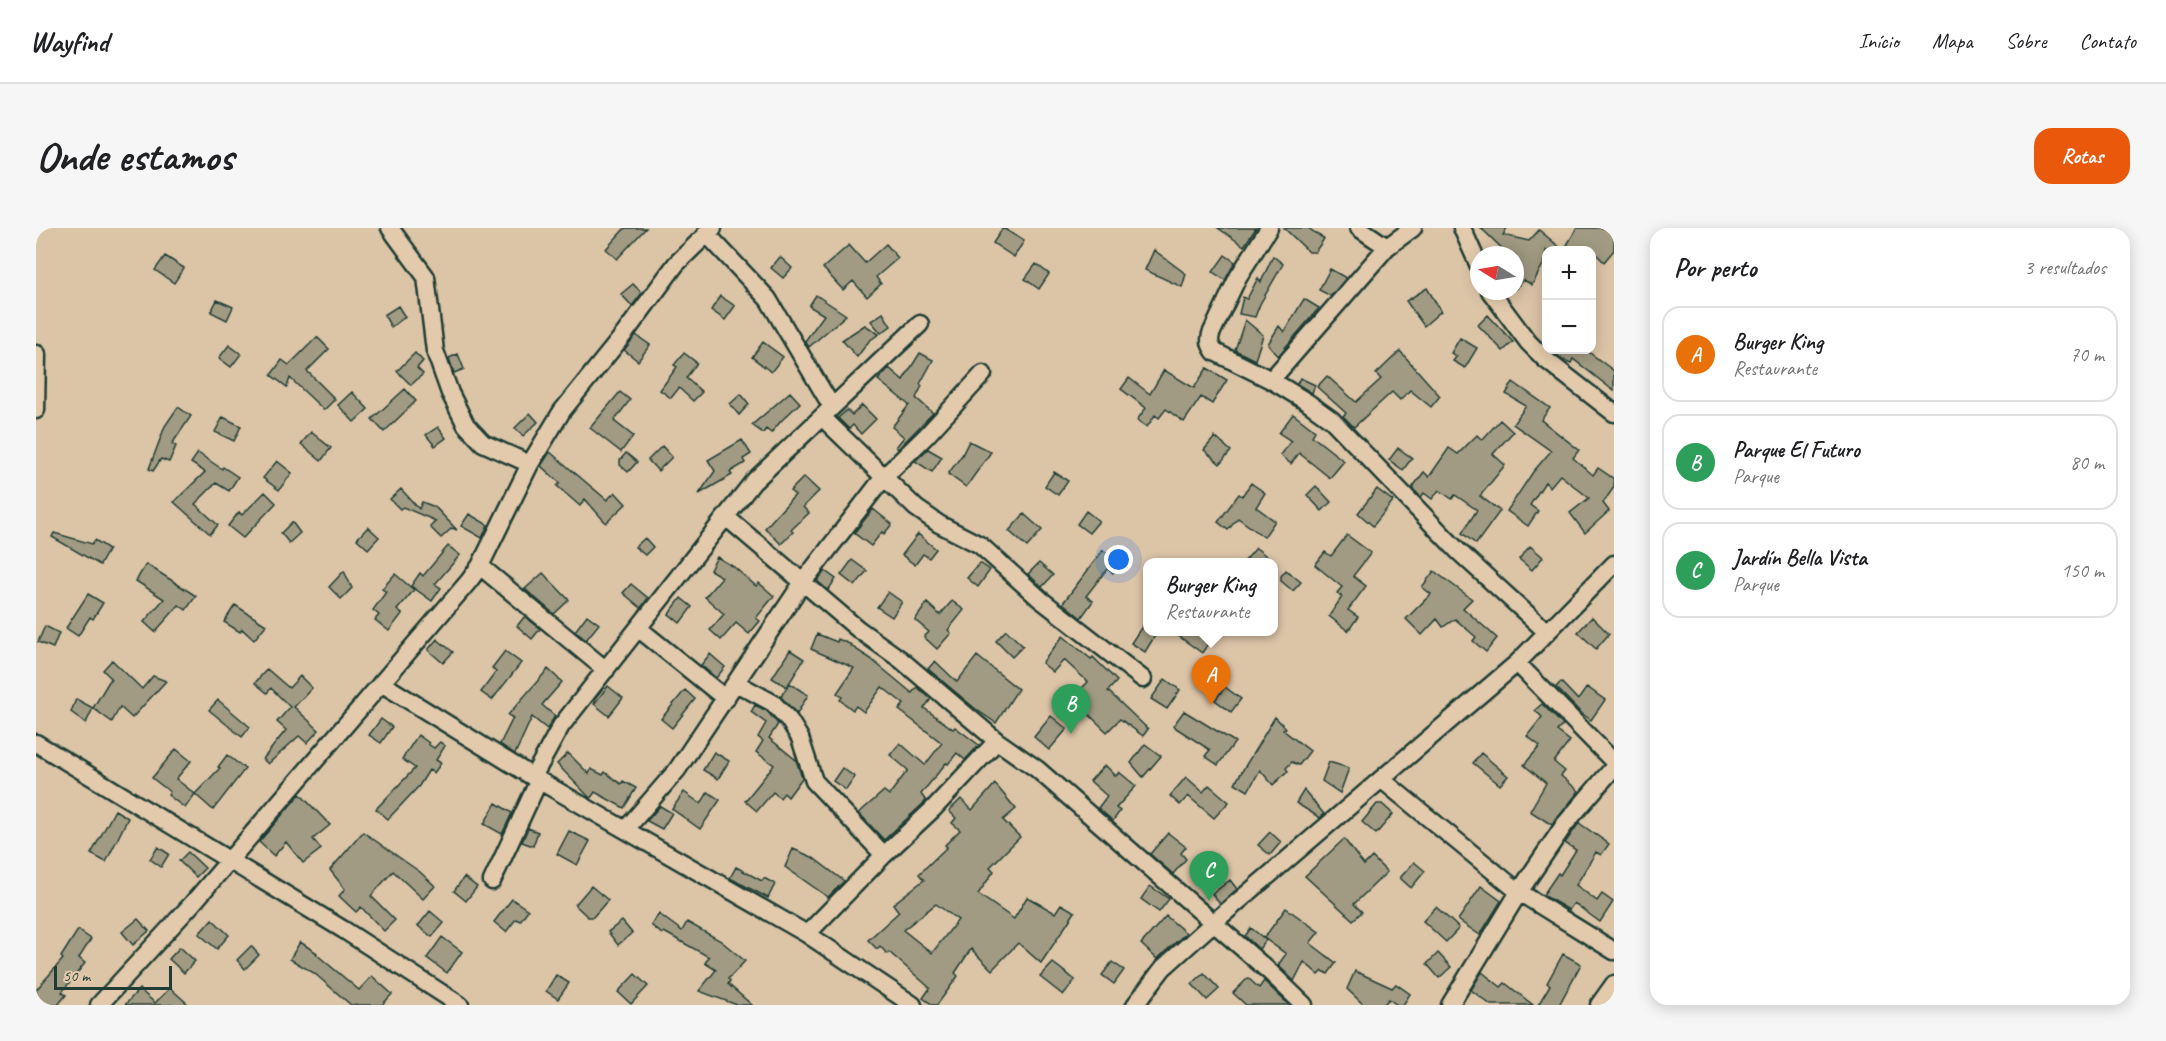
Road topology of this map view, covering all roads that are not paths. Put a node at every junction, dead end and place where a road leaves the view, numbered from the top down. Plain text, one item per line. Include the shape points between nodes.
1 (390, 228) edge
2 (1269, 228) edge
3 (1359, 228) edge
4 (1413, 228) edge
5 (1462, 228) edge
6 (709, 231) edge
7 (1470, 246) edge
8 (1387, 247) junction
9 (1497, 300) edge
10 (920, 324) dead end
11 (38, 354) dead end
12 (983, 374) dead end
13 (1271, 380) junction
14 (36, 410) edge
15 (827, 412) junction
16 (1614, 413) edge
17 (530, 464) junction
18 (884, 477) junction
19 (726, 518) junction
20 (480, 566) junction
21 (1611, 571) edge
22 (803, 582) junction
23 (638, 628) junction
24 (1547, 632) junction
25 (1517, 663) junction
26 (606, 669) junction
27 (1143, 679) dead end
28 (381, 683) junction
29 (736, 683) junction
30 (726, 699) junction
31 (997, 741) junction
32 (36, 742) edge
33 (1614, 762) edge
34 (1614, 767) edge
35 (536, 778) junction
36 (1381, 779) junction
37 (626, 829) junction
38 (884, 855) junction
39 (229, 861) junction
40 (492, 881) dead end
41 (1519, 892) junction
42 (1213, 923) junction
43 (807, 934) junction
44 (1614, 951) edge
45 (1614, 984) edge
46 (99, 1005) edge
47 (460, 1005) edge
48 (913, 1005) edge
49 (1135, 1005) edge
50 (1304, 1005) edge
51 (1450, 1005) edge
52 (1599, 1005) edge

1 - 17 street via 426,278 435,351 466,426 483,443
2 - 13 street via 1238,277 1209,342 1215,352
3 - 8 street
4 - 8 street
5 - 7 street
6 - 15 street via 768,298
6 - 17 street via 676,264 562,411
8 - 13 street
9 - 16 street via 1546,360
10 - 15 street
11 - 14 street
12 - 18 street
13 - 24 street via 1332,420 1458,550
15 - 18 street
15 - 19 street via 753,482
17 - 20 street
18 - 22 street
18 - 27 street via 916,508 980,545 1040,599
19 - 22 street
19 - 23 street
20 - 26 street
20 - 28 street
21 - 24 street
22 - 29 street
22 - 31 street
23 - 26 street
23 - 30 street
24 - 25 street
25 - 33 street
25 - 36 street
26 - 35 street via 561,726
28 - 35 street
28 - 39 street
29 - 30 street
29 - 38 street via 773,703 789,720 800,738 814,781
30 - 37 street via 677,770
31 - 38 street
31 - 42 street via 1045,776
32 - 39 street
34 - 41 street via 1565,824
35 - 37 street
35 - 40 street
36 - 41 street
36 - 42 street
37 - 43 street
38 - 43 street
39 - 46 street
39 - 47 street
41 - 44 street
41 - 51 street
42 - 49 street via 1163,968
42 - 50 street
43 - 48 street
45 - 52 street

